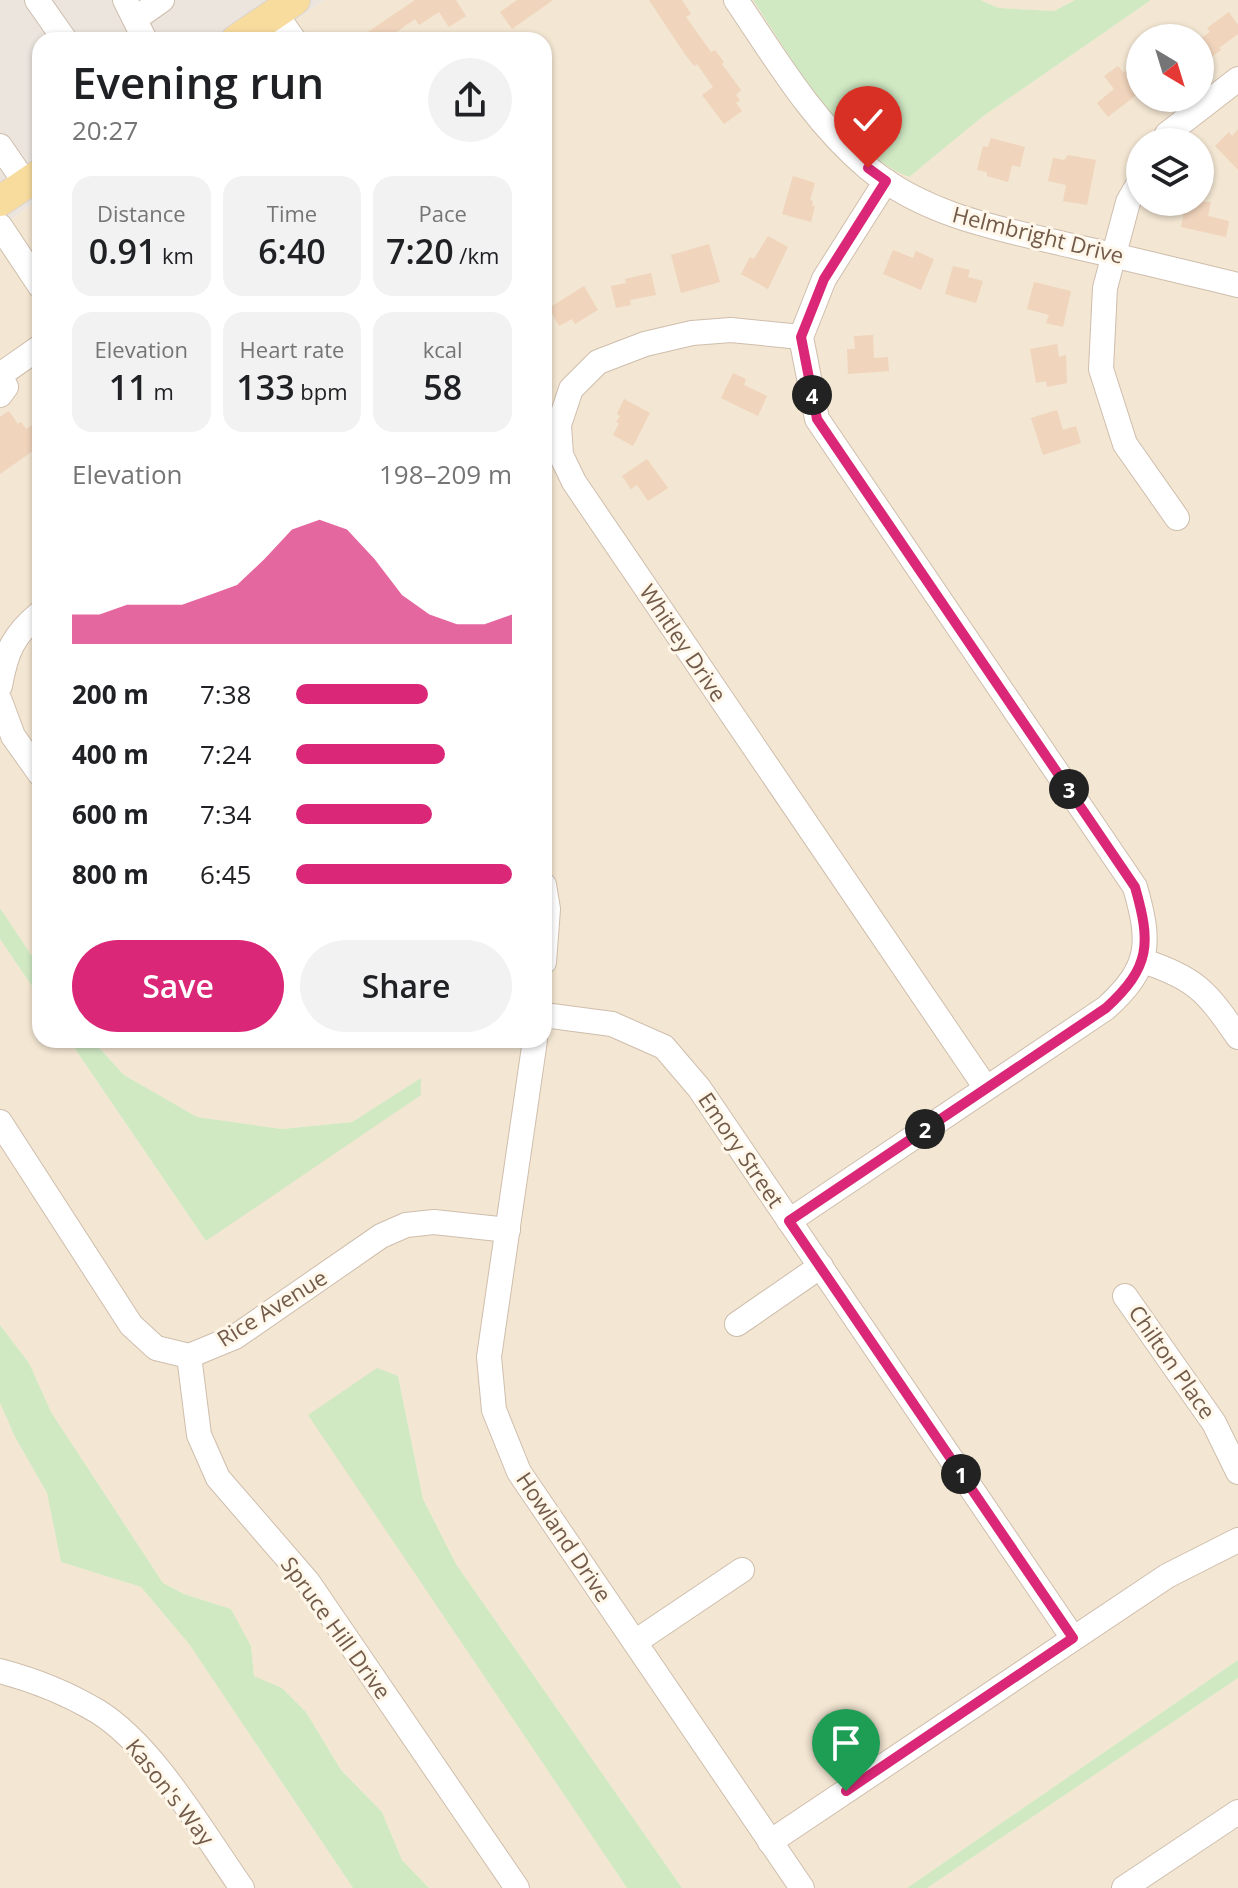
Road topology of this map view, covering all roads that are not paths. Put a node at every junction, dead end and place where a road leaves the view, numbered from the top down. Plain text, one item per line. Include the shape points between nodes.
1 (37, 0) edge
2 (162, 0) edge
3 (736, 0) edge
4 (285, 6) edge
5 (135, 20) edge
6 (59, 32) edge
7 (248, 32) edge
8 (292, 32) edge
9 (1238, 79) edge
10 (1175, 128) edge
11 (0, 146) edge
12 (32, 178) edge
13 (32, 180) edge
14 (886, 181) junction
15 (0, 201) edge
16 (1126, 210) edge
17 (0, 226) edge
18 (1114, 255) junction
19 (32, 274) edge
20 (1238, 285) edge
21 (801, 337) junction
22 (32, 353) edge
23 (0, 375) edge
24 (0, 395) edge
25 (1177, 518) dead end
26 (32, 619) edge
27 (0, 686) edge
28 (0, 701) edge
29 (32, 763) edge
30 (1143, 961) junction
31 (552, 1016) edge
32 (1238, 1037) edge
33 (534, 1048) edge
34 (986, 1088) junction
35 (0, 1122) edge
36 (789, 1221) junction
37 (508, 1230) junction
38 (821, 1266) junction
39 (1125, 1296) dead end
40 (737, 1324) dead end
41 (189, 1356) junction
42 (1238, 1472) edge
43 (1238, 1540) edge
44 (742, 1570) dead end
45 (1073, 1638) junction
46 (635, 1642) junction
47 (0, 1671) edge
48 (1238, 1812) edge
49 (770, 1842) junction
50 (242, 1888) edge
51 (517, 1888) edge
52 (802, 1888) edge
53 (1124, 1888) edge

1 - 6 street
2 - 5 street
3 - 14 street, Helmbright Drive via 830,132
4 - 7 main road
4 - 8 street
9 - 10 street
11 - 12 street
13 - 15 main road
14 - 18 street, Helmbright Drive via 957,217
14 - 21 street via 824,279
16 - 18 street
17 - 19 street
18 - 20 street, Helmbright Drive
18 - 25 street via 1105,288 1101,369 1125,444
21 - 30 street via 817,419 1135,887 1145,923
21 - 34 street, Whitley Drive via 731,330 692,333 598,362 571,389 559,425 561,455 574,482
22 - 23 street
23 - 24 street via 6,387
26 - 27 street via 5,655
28 - 29 street via 13,736
30 - 32 street via 1195,983
30 - 34 street via 1128,987 1106,1008
31 - 36 street, Emory Street via 612,1024 664,1047 699,1088
33 - 37 street, Howland Drive
34 - 36 street
35 - 41 street via 131,1325 156,1348
36 - 38 street, Emory Street
37 - 41 street, Rice Avenue via 434,1222 406,1225 381,1236 235,1337
37 - 46 street, Howland Drive via 489,1357 494,1410 519,1472
38 - 40 street
38 - 45 street, Emory Street
39 - 42 street, Chilton Place via 1214,1423
41 - 51 street, Spruce Hill Drive via 199,1435 218,1478 308,1582
43 - 45 street via 1167,1576
44 - 46 street
45 - 49 street
46 - 49 street, Howland Drive
47 - 50 street, Kason's Way via 51,1687 99,1712 141,1748
48 - 53 street
49 - 52 street, Howland Drive

